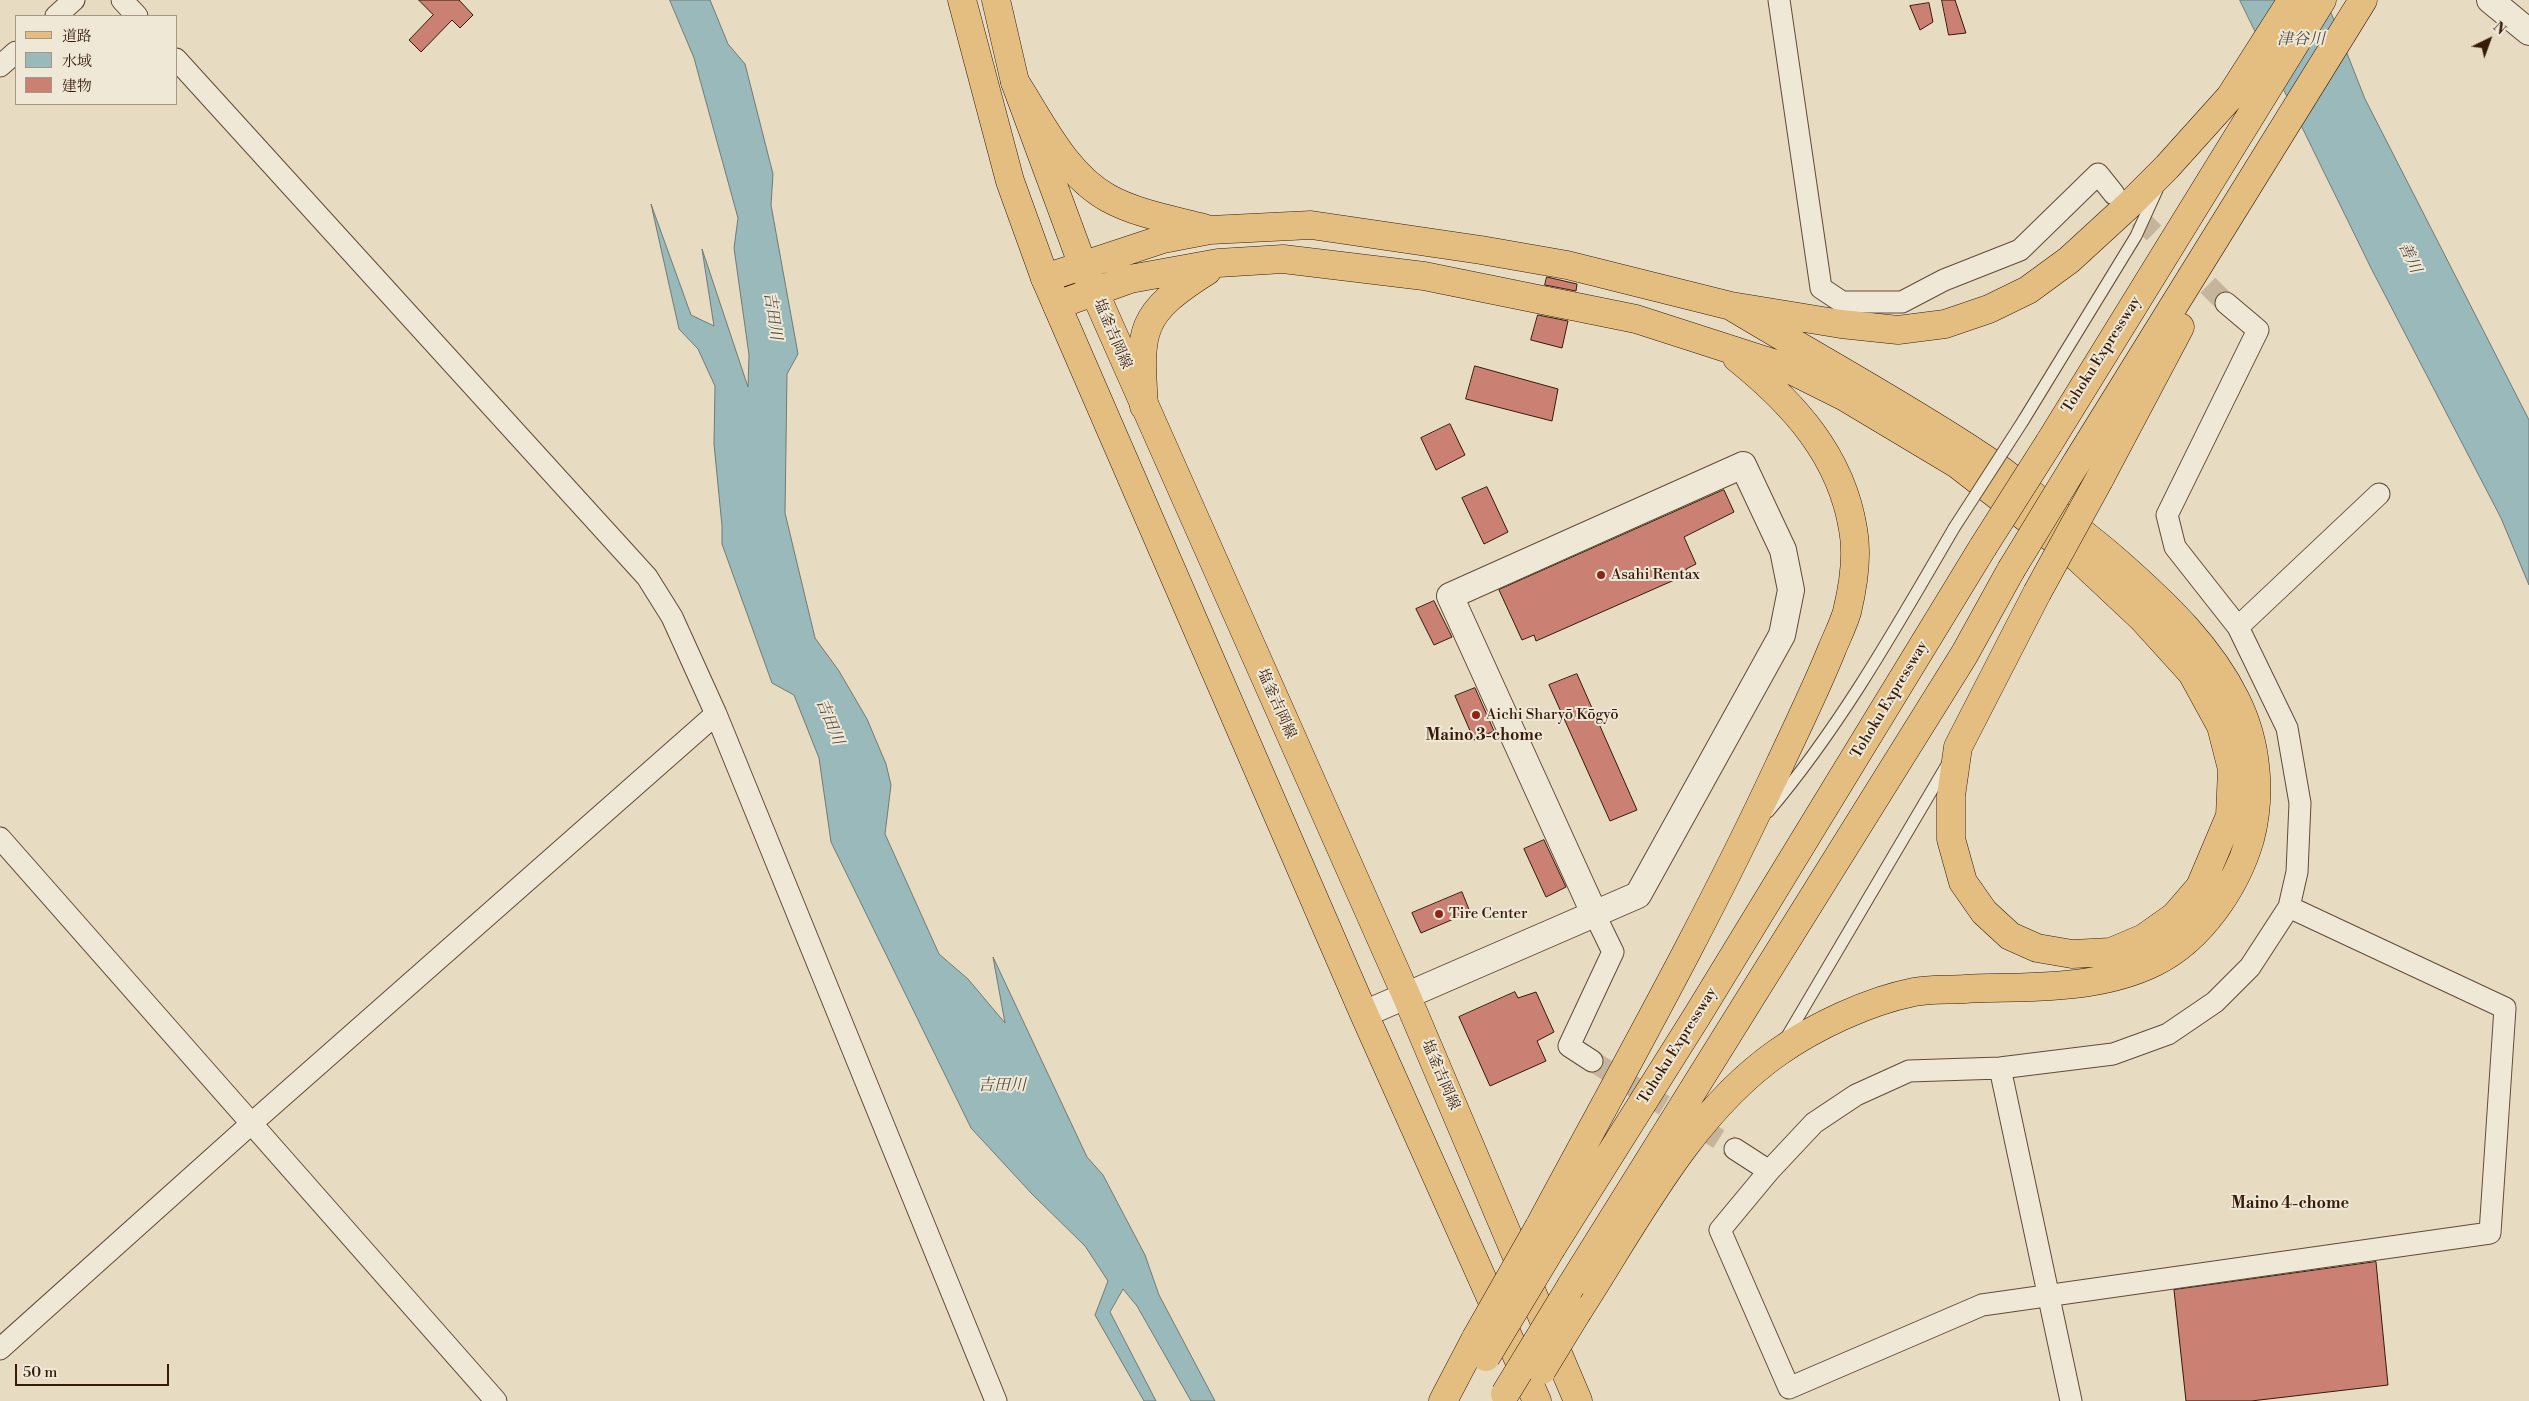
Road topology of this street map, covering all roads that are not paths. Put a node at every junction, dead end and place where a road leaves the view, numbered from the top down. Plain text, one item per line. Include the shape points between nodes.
1 (74, 0) edge
2 (122, 0) edge
3 (962, 0) edge
4 (996, 0) edge
5 (1780, 0) edge
6 (2292, 0) edge
7 (2322, 0) edge
8 (2363, 0) edge
9 (2490, 0) edge
10 (57, 15) edge
11 (136, 15) edge
12 (2529, 32) edge
13 (15, 53) edge
14 (178, 61) edge
15 (0, 66) edge
16 (1015, 82) junction
17 (2261, 162) junction
18 (2167, 167) junction
19 (2114, 194) tunnel mouth
20 (1210, 230) junction
21 (1218, 264) junction
22 (1083, 266) junction
23 (1045, 278) junction
24 (1094, 293) junction
25 (2226, 303) tunnel mouth
26 (1057, 305) junction
27 (1731, 306) junction
28 (1722, 346) junction
29 (1144, 406) junction
30 (2379, 494) dead end
31 (2238, 627) junction
32 (716, 714) junction
33 (1958, 747) junction
34 (0, 838) edge
35 (1745, 840) junction
36 (2289, 907) junction
37 (1594, 913) junction
38 (1406, 995) junction
39 (1364, 1014) junction
40 (1778, 1052) junction
41 (1592, 1061) tunnel mouth
42 (2000, 1068) junction
43 (252, 1123) junction
44 (1735, 1149) tunnel mouth
45 (1769, 1171) junction
46 (1546, 1237) junction
47 (2049, 1295) junction
48 (1481, 1348) junction
49 (0, 1349) edge
50 (1510, 1399) edge
51 (496, 1401) edge
52 (996, 1401) edge
53 (1443, 1401) edge
54 (1459, 1401) edge
55 (1537, 1401) edge
56 (1578, 1401) edge
57 (2071, 1401) edge

1 - 10 street
2 - 11 street
3 - 23 main road via 1010,181
4 - 16 main road, 塩釜吉岡線
5 - 19 street via 1822,288 1842,302 1902,302 1944,280 2020,250 2098,174
6 - 18 main road via 2230,97
7 - 46 main road, Tohoku Expressway, bridge via 1702,1008
8 - 17 main road
9 - 12 street
13 - 15 street
14 - 32 street via 647,577 672,617
16 - 20 main road via 1065,160 1089,184 1118,202
16 - 22 main road, 塩釜吉岡線
17 - 33 main road, bridge via 2226,242
17 - 50 main road, bridge via 2010,570 1964,655 1571,1286
18 - 27 main road via 2069,260 2028,290 1989,309 1945,324 1898,330
18 - 35 lane, bridge via 2136,236 1890,637 1804,770
20 - 22 main road via 1163,239
20 - 27 main road via 1311,226 1481,250 1567,265
21 - 24 main road via 1130,279
21 - 28 main road via 1282,259 1424,276 1636,319
21 - 29 main road via 1174,292 1151,316 1141,358
22 - 23 main road
22 - 24 main road, 塩釜吉岡線
23 - 26 main road
24 - 26 main road
24 - 29 main road, 塩釜吉岡線
25 - 31 street via 2258,330 2167,515 2175,547
26 - 39 main road
27 - 40 main road via 1979,454 2093,540 2164,603 2213,661 2237,702 2250,742 2257,779 2254,824 2242,866 2219,906 2191,935 2157,961 2109,979 2043,986 1918,991 1874,1002
28 - 33 main road via 1785,367 1845,397 1957,464 2078,558 2142,619 2192,673 2221,726 2232,769 2230,816 2200,888 2168,922 2144,938 2110,952 2072,954 2036,948 2003,930 1984,912 1963,882 1951,839 1951,796
28 - 35 main road via 1768,383 1807,425 1828,455 1844,490 1854,531 1854,573 1846,614
29 - 38 main road, 塩釜吉岡線
30 - 31 street
31 - 36 street via 2287,728 2300,803 2298,872
32 - 43 street
32 - 52 street
33 - 40 lane
34 - 43 street
35 - 46 main road
36 - 42 street via 2250,967 2215,1002 2168,1034 2113,1054
36 - 47 street via 2504,1008 2490,1233
37 - 37 street via 1638,895 1782,636 1791,590 1783,550 1743,465 1450,596
37 - 38 street
37 - 41 street via 1613,952 1569,1046
38 - 39 street
38 - 56 main road, 塩釜吉岡線
39 - 55 main road
40 - 50 main road, bridge via 1734,1089 1706,1119 1669,1169 1578,1311
42 - 45 street via 1908,1071 1856,1096 1814,1123
42 - 47 street
43 - 49 street
43 - 51 street
44 - 45 street
45 - 47 street via 1720,1230 1789,1388 1982,1306
46 - 48 main road, Tohoku Expressway, bridge
47 - 57 street
48 - 53 main road
48 - 54 main road, Tohoku Expressway

